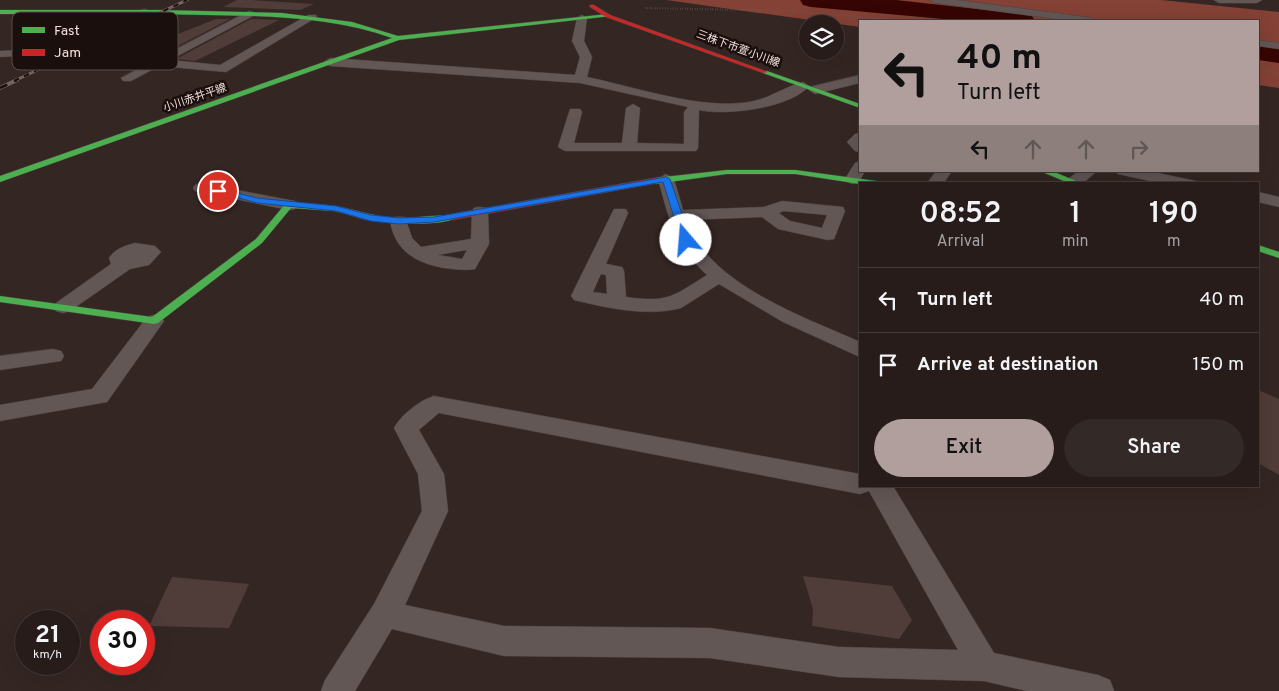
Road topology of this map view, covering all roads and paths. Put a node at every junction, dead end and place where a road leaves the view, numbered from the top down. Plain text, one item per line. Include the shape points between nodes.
1 (935, 0) edge
2 (1219, 0) edge
3 (1257, 0) edge
4 (588, 3) edge
5 (0, 12) edge
6 (144, 12) edge
7 (178, 13) edge
8 (249, 14) junction
9 (608, 16) junction
10 (312, 18) junction
11 (582, 18) junction
12 (895, 20) edge
13 (1085, 20) edge
14 (398, 38) junction
15 (1259, 43) edge
16 (1279, 46) edge
17 (178, 51) edge
18 (330, 62) junction
19 (178, 64) edge
20 (142, 70) edge
21 (1259, 70) edge
22 (1279, 73) edge
23 (127, 78) dead end
24 (580, 79) junction
25 (859, 79) edge
26 (809, 88) junction
27 (695, 106) junction
28 (859, 106) edge
29 (633, 108) dead end
30 (575, 112) dead end
31 (859, 138) edge
32 (859, 147) edge
33 (629, 148) junction
34 (857, 172) edge
35 (1047, 172) edge
36 (1087, 172) edge
37 (1128, 172) edge
38 (0, 179) edge
39 (666, 179) junction
40 (873, 182) edge
41 (1073, 182) edge
42 (1077, 182) edge
43 (1180, 182) edge
44 (201, 188) dead end
45 (1259, 197) edge
46 (1279, 202) edge
47 (289, 205) junction
48 (480, 212) junction
49 (766, 212) dead end
50 (620, 213) dead end
51 (678, 215) junction
52 (399, 221) junction
53 (1259, 248) edge
54 (1279, 255) edge
55 (124, 264) dead end
56 (594, 267) junction
57 (719, 276) junction
58 (0, 299) edge
59 (617, 302) junction
60 (63, 307) junction
61 (154, 321) junction
62 (859, 350) edge
63 (53, 356) dead end
64 (0, 363) edge
65 (0, 413) edge
66 (859, 484) edge
67 (873, 487) edge
68 (385, 614) junction
69 (984, 666) junction
70 (337, 691) edge
71 (1098, 691) edge

1 - 13 street
2 - 3 street
4 - 9 main road
5 - 6 main road
7 - 8 main road
8 - 10 main road
8 - 17 street
9 - 11 main road, 小川赤井平線
9 - 12 path via 646,8 794,11
9 - 26 main road, 三株下市萱小川線
10 - 14 main road via 364,24
10 - 19 street via 222,69
11 - 14 main road, 小川赤井平線
11 - 24 street via 578,41 586,57
14 - 18 main road, 小川赤井平線
15 - 16 street
18 - 24 street
18 - 38 main road, 小川赤井平線
20 - 23 street
21 - 22 path
24 - 27 street
25 - 26 street
26 - 27 street via 756,106
26 - 28 main road, 三株下市萱小川線
27 - 33 street via 691,112 691,148
29 - 33 street
30 - 33 street via 565,147
31 - 32 street via 854,142
34 - 39 main road via 760,171
34 - 40 main road
35 - 41 main road
36 - 42 street
37 - 43 street
39 - 48 main road
39 - 51 street
44 - 47 street
45 - 46 street
47 - 52 main road via 336,209
47 - 61 main road via 259,241
48 - 52 main road via 434,220
48 - 52 street via 479,243 418,253 403,240
49 - 51 street
50 - 56 street
51 - 57 street via 686,240
53 - 54 main road
55 - 60 street
56 - 59 street via 615,271
56 - 59 street via 581,296
57 - 59 street via 674,304 647,306
57 - 62 street via 762,304
58 - 60 main road
60 - 61 main road
61 - 65 street via 99,396
63 - 64 street
66 - 68 street via 434,404 406,428 431,474 435,511
67 - 69 street
68 - 69 street via 504,641 710,643 839,662
68 - 70 street
69 - 71 street

